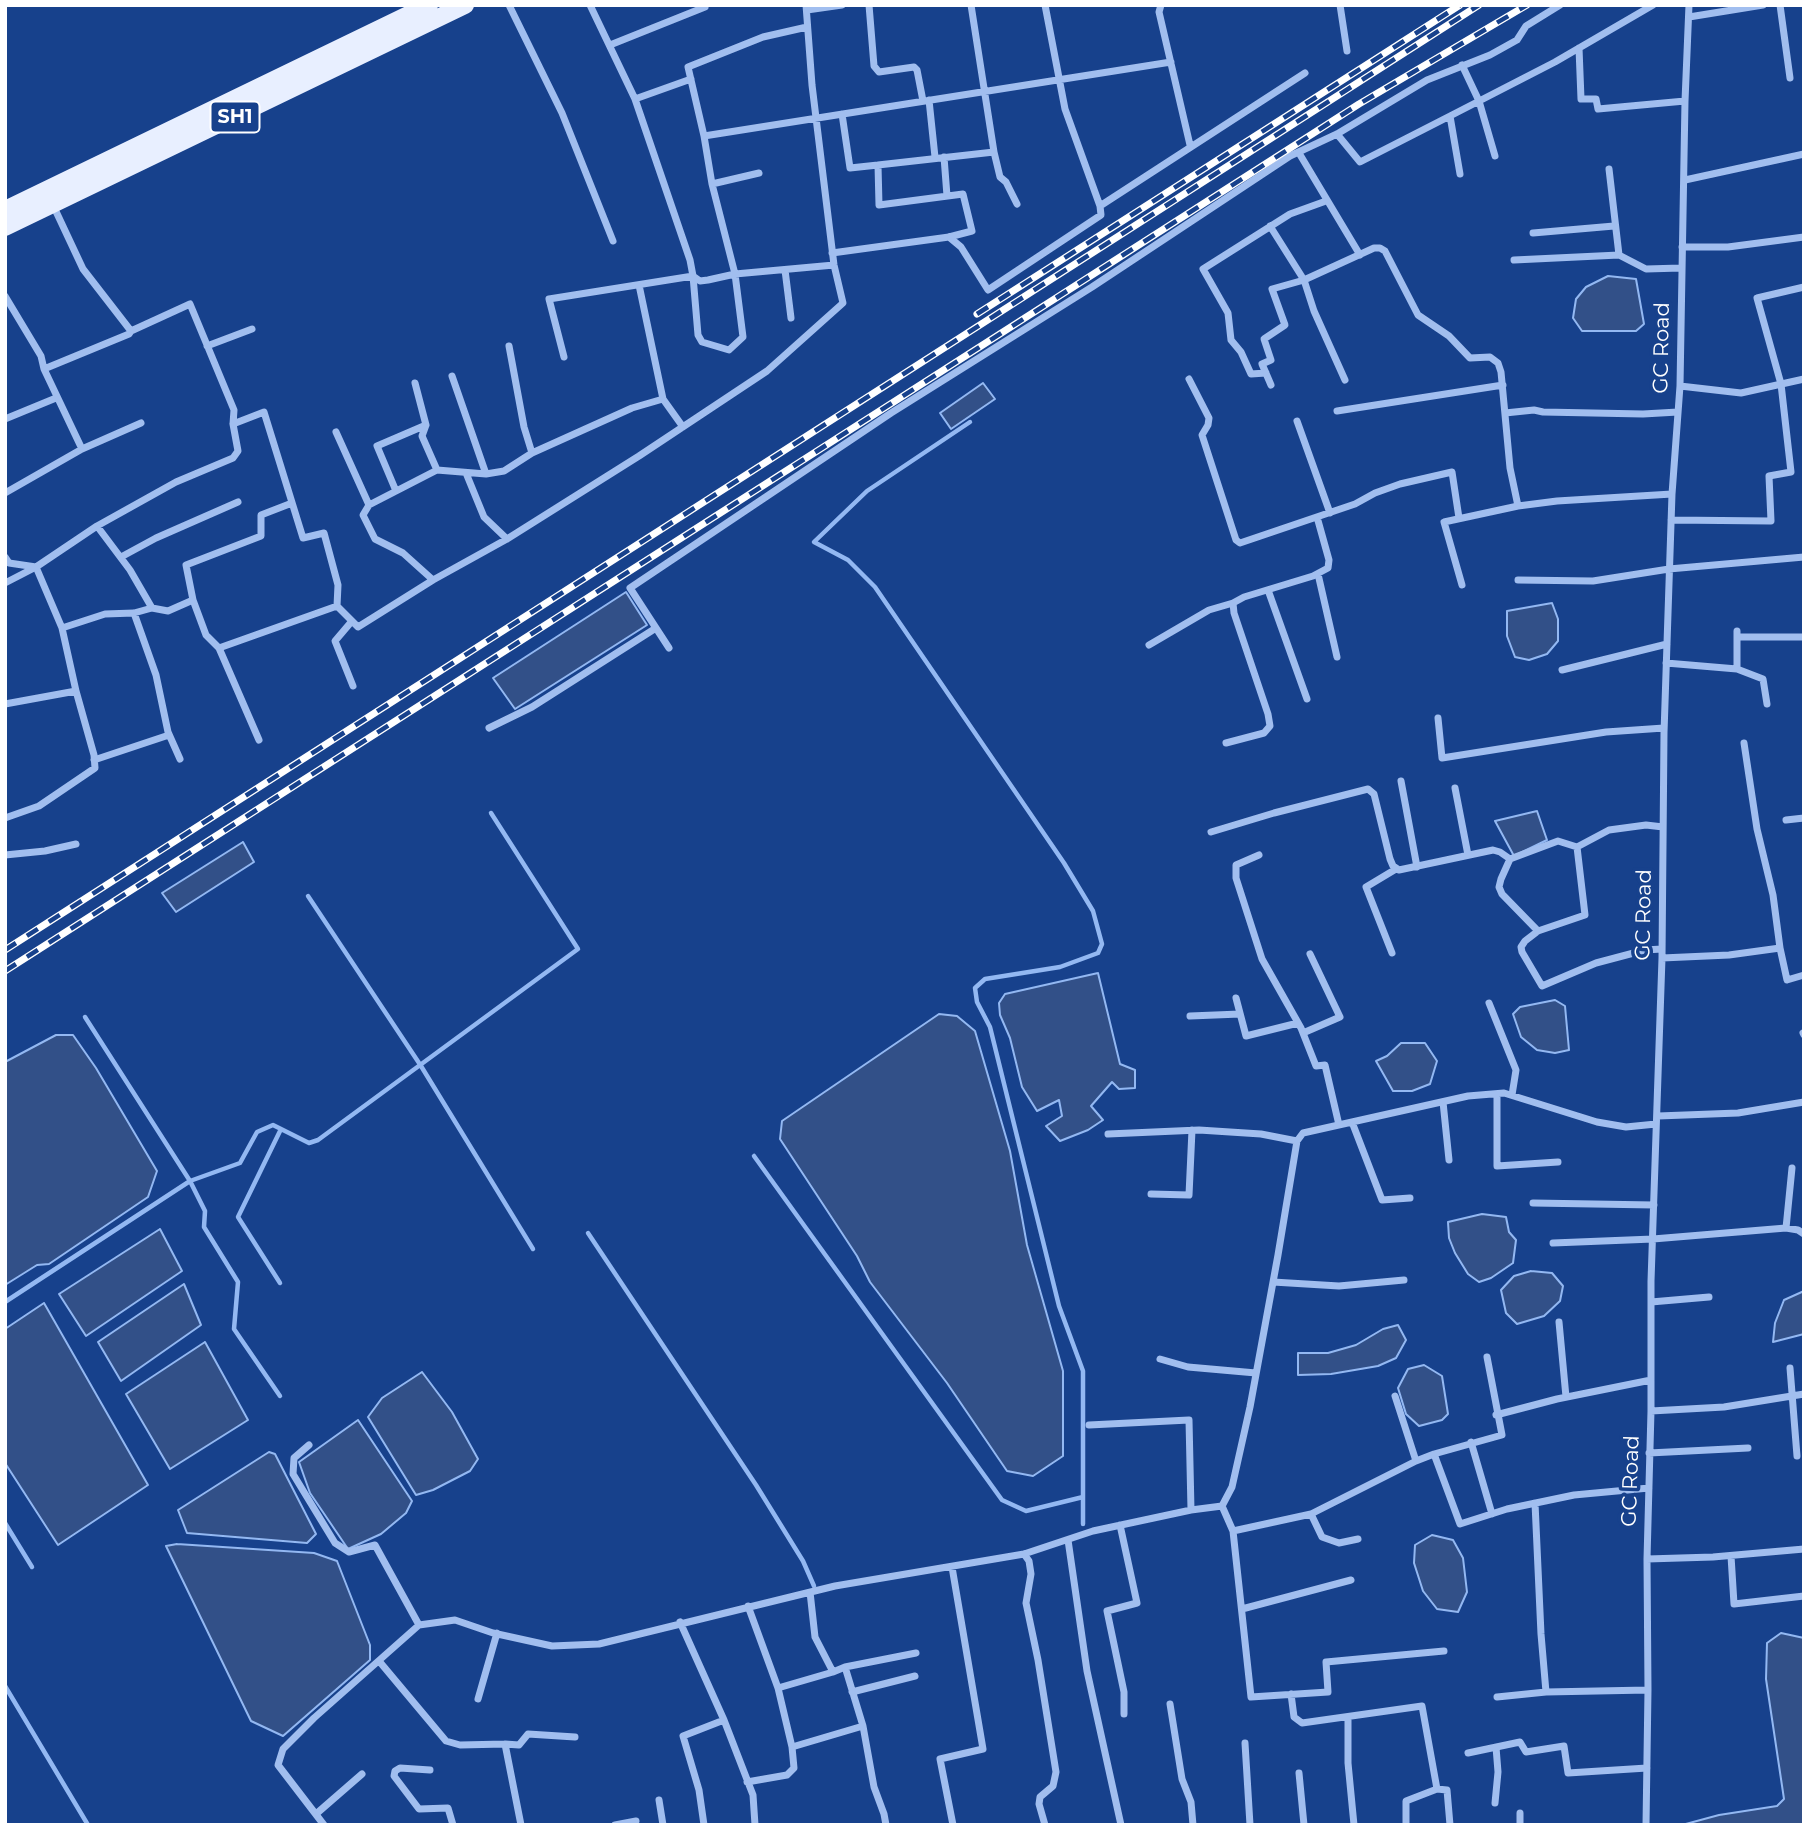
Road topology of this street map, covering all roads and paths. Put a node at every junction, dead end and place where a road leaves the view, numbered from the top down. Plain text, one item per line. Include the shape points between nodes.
1 (429, 5) edge
2 (465, 5) edge
3 (509, 5) edge
4 (590, 5) edge
5 (704, 5) edge
6 (842, 5) edge
7 (869, 5) edge
8 (971, 5) edge
9 (1045, 5) edge
10 (1161, 5) edge
11 (1340, 5) edge
12 (1560, 5) edge
13 (1653, 5) edge
14 (1689, 5) edge
15 (1763, 5) edge
16 (1780, 5) edge
17 (807, 7) edge
18 (1689, 17) junction
19 (807, 27) junction
20 (610, 45) junction
21 (1579, 48) junction
22 (1347, 51) dead end
23 (1171, 62) junction
24 (1462, 65) junction
25 (1305, 73) dead end
26 (1790, 78) dead end
27 (691, 79) junction
28 (1059, 80) junction
29 (985, 91) junction
30 (635, 99) junction
31 (926, 101) junction
32 (1479, 101) junction
33 (1685, 101) junction
34 (842, 114) junction
35 (1450, 116) junction
36 (817, 118) junction
37 (1337, 134) junction
38 (704, 136) junction
39 (1190, 145) junction
40 (994, 152) junction
41 (1299, 153) junction
42 (1804, 154) edge
43 (1494, 156) dead end
44 (944, 157) junction
45 (935, 158) junction
46 (878, 165) junction
47 (1609, 169) dead end
48 (759, 173) dead end
49 (1460, 174) dead end
50 (1685, 180) junction
51 (712, 184) junction
52 (947, 196) junction
53 (1326, 201) junction
54 (1017, 204) dead end
55 (53, 205) junction
56 (1100, 206) junction
57 (5, 211) edge
58 (1270, 226) junction
59 (1614, 226) junction
60 (5, 227) edge
61 (1532, 233) dead end
62 (949, 237) junction
63 (1804, 237) edge
64 (612, 241) dead end
65 (1682, 247) junction
66 (832, 253) junction
67 (1360, 255) junction
68 (1619, 255) junction
69 (1514, 260) dead end
70 (834, 265) junction
71 (1681, 268) junction
72 (785, 270) junction
73 (734, 274) junction
74 (693, 276) junction
75 (1304, 280) junction
76 (639, 285) junction
77 (1804, 287) edge
78 (5, 296) edge
79 (791, 317) dead end
80 (252, 329) dead end
81 (131, 331) junction
82 (207, 346) junction
83 (509, 346) dead end
84 (564, 357) dead end
85 (44, 369) junction
86 (1266, 373) junction
87 (452, 376) dead end
88 (1189, 379) dead end
89 (1804, 379) edge
90 (1345, 380) dead end
91 (415, 383) dead end
92 (1781, 384) junction
93 (1271, 385) dead end
94 (1503, 385) junction
95 (1680, 386) junction
96 (56, 398) junction
97 (663, 399) junction
98 (1337, 411) dead end
99 (1678, 412) junction
100 (1505, 413) junction
101 (5, 419) edge
102 (1297, 421) dead end
103 (141, 423) dead end
104 (233, 424) junction
105 (426, 425) junction
106 (683, 427) junction
107 (336, 432) dead end
108 (82, 449) junction
109 (533, 453) junction
110 (437, 470) junction
111 (466, 473) junction
112 (486, 474) junction
113 (396, 491) junction
114 (5, 493) edge
115 (1672, 494) junction
116 (239, 502) dead end
117 (292, 503) junction
118 (369, 505) junction
119 (1518, 506) junction
120 (1330, 513) junction
121 (1317, 517) junction
122 (1459, 518) junction
123 (1671, 520) junction
124 (97, 526) junction
125 (507, 539) junction
126 (5, 557) edge
127 (121, 557) junction
128 (1804, 557) edge
129 (36, 567) junction
130 (1669, 569) junction
131 (1318, 574) junction
132 (432, 580) junction
133 (1518, 580) dead end
134 (5, 583) edge
135 (1462, 586) dead end
136 (1268, 590) junction
137 (193, 600) junction
138 (1233, 603) junction
139 (337, 606) junction
140 (152, 608) junction
141 (134, 613) junction
142 (352, 621) junction
143 (62, 628) junction
144 (656, 628) junction
145 (1804, 637) edge
146 (1667, 644) junction
147 (1149, 645) dead end
148 (219, 648) junction
149 (669, 648) dead end
150 (1337, 657) dead end
151 (1666, 663) junction
152 (1737, 669) junction
153 (1562, 670) dead end
154 (353, 686) dead end
155 (76, 691) junction
156 (1307, 699) dead end
157 (5, 704) edge
158 (1768, 704) dead end
159 (1438, 718) dead end
160 (489, 728) dead end
161 (1664, 728) junction
162 (169, 735) junction
163 (259, 740) dead end
164 (1226, 743) dead end
165 (1744, 743) dead end
166 (180, 759) dead end
167 (94, 760) junction
168 (1401, 781) dead end
169 (1455, 788) dead end
170 (5, 818) edge
171 (1804, 818) edge
172 (1786, 820) dead end
173 (1663, 827) junction
174 (1211, 832) dead end
175 (76, 844) dead end
176 (1577, 847) junction
177 (5, 855) edge
178 (1259, 855) dead end
179 (1468, 855) junction
180 (1510, 859) junction
181 (1417, 867) junction
182 (1396, 869) junction
183 (1538, 932) junction
184 (1662, 948) junction
185 (1780, 948) junction
186 (1392, 953) dead end
187 (1310, 954) dead end
188 (1661, 958) junction
189 (1804, 975) edge
190 (1236, 998) dead end
191 (1489, 1003) dead end
192 (1240, 1014) junction
193 (1190, 1016) dead end
194 (1298, 1023) junction
195 (1303, 1033) junction
196 (1497, 1094) junction
197 (1512, 1095) junction
198 (1443, 1102) junction
199 (1804, 1102) edge
200 (1657, 1120) junction
201 (1352, 1122) junction
202 (1339, 1125) junction
203 (1192, 1130) junction
204 (1108, 1134) dead end
205 (1297, 1141) junction
206 (1449, 1160) dead end
207 (1558, 1162) dead end
208 (1792, 1168) dead end
209 (1151, 1194) dead end
210 (1410, 1198) dead end
211 (1534, 1203) dead end
212 (1654, 1205) junction
213 (1786, 1228) junction
214 (1804, 1234) edge
215 (1653, 1239) junction
216 (1553, 1244) dead end
217 (1404, 1280) dead end
218 (1273, 1282) junction
219 (1709, 1297) dead end
220 (1651, 1302) junction
221 (1559, 1322) dead end
222 (1487, 1357) dead end
223 (1160, 1359) dead end
224 (1790, 1367) dead end
225 (1256, 1373) junction
226 (1651, 1380) junction
227 (1804, 1394) edge
228 (1793, 1395) junction
229 (1395, 1396) dead end
230 (1566, 1397) junction
231 (1651, 1411) junction
232 (1496, 1415) junction
233 (1089, 1425) dead end
234 (1471, 1442) junction
235 (310, 1446) dead end
236 (1748, 1448) dead end
237 (1649, 1453) junction
238 (1434, 1454) junction
239 (1797, 1456) dead end
240 (1416, 1461) junction
241 (1649, 1489) junction
242 (1535, 1503) junction
243 (1222, 1506) junction
244 (1191, 1510) junction
245 (1311, 1514) junction
246 (1492, 1514) junction
247 (1120, 1525) junction
248 (1233, 1531) junction
249 (1358, 1539) dead end
250 (1068, 1540) junction
251 (1804, 1549) edge
252 (1024, 1554) junction
253 (1731, 1556) junction
254 (1647, 1559) junction
255 (952, 1567) junction
256 (1351, 1580) dead end
257 (810, 1592) junction
258 (1804, 1596) edge
259 (748, 1606) junction
260 (1242, 1609) junction
261 (680, 1622) junction
262 (419, 1625) junction
263 (497, 1633) junction
264 (1444, 1651) dead end
265 (915, 1653) dead end
266 (379, 1661) junction
267 (845, 1667) junction
268 (834, 1672) junction
269 (915, 1676) dead end
270 (778, 1688) junction
271 (1648, 1690) junction
272 (852, 1692) junction
273 (1546, 1692) junction
274 (1291, 1694) junction
275 (1497, 1697) dead end
276 (478, 1699) dead end
277 (1170, 1704) dead end
278 (1124, 1714) dead end
279 (1348, 1718) junction
280 (724, 1720) junction
281 (863, 1726) junction
282 (575, 1737) dead end
283 (1245, 1743) dead end
284 (505, 1744) junction
285 (792, 1746) junction
286 (1496, 1747) junction
287 (1468, 1753) dead end
288 (1647, 1768) junction
289 (430, 1770) dead end
290 (1299, 1773) dead end
291 (362, 1774) dead end
292 (747, 1782) junction
293 (1437, 1789) junction
294 (659, 1800) dead end
295 (1495, 1802) dead end
296 (1520, 1813) dead end
297 (316, 1814) junction
298 (636, 1821) dead end
299 (324, 1825) edge
300 (453, 1825) edge
301 (520, 1825) edge
302 (615, 1825) edge
303 (663, 1825) edge
304 (704, 1825) edge
305 (755, 1825) edge
306 (886, 1825) edge
307 (953, 1825) edge
308 (1045, 1825) edge
309 (1121, 1825) edge
310 (1194, 1825) edge
311 (1250, 1825) edge
312 (1304, 1825) edge
313 (1354, 1825) edge
314 (1406, 1825) edge
315 (1450, 1825) edge
316 (1520, 1825) edge
317 (1646, 1825) edge

1 - 57 main road, SH1
2 - 55 main road, SH1
3 - 64 street via 562,113
4 - 20 street
5 - 20 street
6 - 17 street
7 - 31 street via 874,66 879,72 914,67
8 - 29 street
9 - 28 street
10 - 23 street
11 - 22 street
12 - 24 street via 1526,26 1517,40
13 - 21 street
14 - 18 street, GC Road
15 - 18 street
16 - 26 street
17 - 19 street
18 - 33 street, GC Road
19 - 27 street via 763,37 688,67
19 - 36 street
20 - 30 street
21 - 32 street
21 - 33 street via 1581,99 1595,99 1598,109
23 - 28 street
23 - 39 street
24 - 32 street
24 - 37 street via 1427,80
25 - 39 street
27 - 30 street
27 - 38 street
28 - 29 street
28 - 56 street
29 - 31 street
29 - 40 street
30 - 74 street
31 - 34 street
31 - 45 street
32 - 35 street
32 - 43 street
33 - 50 street, GC Road
34 - 36 street
34 - 46 street via 850,168
35 - 37 street via 1360,162
35 - 49 street
36 - 38 street
36 - 66 street
37 - 41 street
38 - 51 street
39 - 56 street
40 - 44 street
40 - 54 street via 1000,177
41 - 53 street
41 - 144 street via 891,413 630,588
42 - 50 street
44 - 45 street
44 - 52 street
45 - 46 street
46 - 52 street via 879,205
47 - 59 street
48 - 51 street
50 - 65 street, GC Road
51 - 73 street
52 - 62 street via 963,194 972,231
53 - 58 street
53 - 67 street
55 - 60 main road, SH1
55 - 81 street via 83,269
56 - 62 street via 1101,215 988,290 961,247
58 - 75 street
58 - 86 street via 1203,269 1228,313 1231,340 1251,374
59 - 61 street
59 - 68 street
62 - 66 street
63 - 65 street via 1728,247
65 - 71 street, GC Road
66 - 70 street
67 - 75 street
67 - 94 street via 1374,248 1385,251 1418,315 1449,336 1470,358 1490,356 1498,363
68 - 69 street
68 - 71 street via 1646,269
70 - 72 street
70 - 106 street via 843,303 767,371
71 - 95 street, GC Road
72 - 73 street
72 - 79 street
73 - 74 street via 700,281
73 - 74 street via 743,337 729,350 702,342 698,335
74 - 76 street
75 - 86 street via 1272,289 1285,325 1264,339 1271,360 1262,364
75 - 90 street
76 - 84 street via 549,299
76 - 97 street
77 - 92 street via 1757,298
78 - 85 street
80 - 82 street
81 - 82 street via 190,304
81 - 85 street
82 - 104 street via 234,410
83 - 109 street
85 - 96 street
86 - 93 street
87 - 112 street
88 - 121 street via 1209,418 1202,435 1236,540 1245,542
89 - 92 street
91 - 105 street
92 - 95 street via 1741,393
92 - 123 street via 1791,472 1769,476 1771,521
94 - 98 street
94 - 100 street
95 - 99 street, GC Road
96 - 101 street
96 - 108 street
97 - 106 street
97 - 109 street via 632,408
99 - 100 street
99 - 115 street, GC Road
100 - 119 street
102 - 120 street
103 - 108 street
104 - 117 street via 264,412
104 - 124 street via 238,451 233,458 176,482
105 - 110 street via 422,436
105 - 113 street via 377,446
106 - 125 street
107 - 118 street
108 - 114 street
109 - 112 street via 504,471
110 - 111 street
110 - 113 street
111 - 112 street
111 - 125 street via 484,517
113 - 118 street
115 - 119 street
115 - 123 street, GC Road
116 - 127 street
117 - 137 street via 261,515 261,536 186,565
117 - 139 street via 303,538 324,533 338,585
118 - 132 street via 363,515 375,540 403,553
119 - 122 street
120 - 121 street
120 - 122 street via 1400,484 1452,472
121 - 131 street via 1329,560 1328,568
122 - 135 street via 1444,522
123 - 130 street, GC Road
124 - 127 street
124 - 129 street
125 - 132 street
126 - 129 street via 9,563
127 - 140 street
128 - 130 street
129 - 134 street
129 - 143 street
130 - 133 street via 1593,581
130 - 146 street, GC Road
131 - 136 street
131 - 150 street
132 - 142 street via 358,627
136 - 138 street
136 - 156 street
137 - 140 street via 168,611
137 - 148 street via 206,635
138 - 147 street via 1209,610
138 - 164 street via 1270,726 1264,733
139 - 142 street
139 - 148 street
140 - 141 street
141 - 143 street via 105,614
141 - 162 street via 156,675
142 - 154 street via 335,641
143 - 155 street
144 - 149 street
144 - 160 street via 532,708
145 - 152 street via 1737,634
146 - 151 street, GC Road
146 - 153 street
148 - 163 street
151 - 152 street
151 - 161 street, GC Road
152 - 158 street via 1763,679
155 - 157 street
155 - 167 street
159 - 161 street via 1442,758 1606,732
161 - 173 street, GC Road
162 - 166 street
162 - 167 street
165 - 185 street
167 - 170 street via 95,768 39,806
168 - 181 street
169 - 179 street
171 - 172 street
173 - 176 street via 1609,830
173 - 184 street, GC Road
174 - 182 street via 1368,789 1374,794
175 - 177 street
176 - 180 street via 1558,841
176 - 183 street via 1585,915
178 - 194 street via 1236,865 1236,878 1262,959
179 - 180 street via 1493,850
179 - 181 street
180 - 183 street via 1499,887
181 - 182 street
182 - 186 street via 1366,887
183 - 184 street via 1521,947 1542,986 1596,963
184 - 188 street, GC Road
185 - 188 street
185 - 189 street via 1787,980
187 - 195 street via 1340,1017
188 - 200 street, GC Road
190 - 192 street
191 - 197 street via 1516,1070
192 - 193 street
192 - 194 street via 1246,1036
194 - 195 street
195 - 202 street via 1316,1066 1325,1065
196 - 197 street
196 - 198 street
196 - 207 street via 1497,1166
197 - 200 street via 1597,1122 1626,1127
198 - 201 street
198 - 206 street
199 - 200 street
200 - 212 street, GC Road
201 - 202 street
201 - 210 street via 1382,1200
202 - 205 street via 1303,1133
203 - 204 street
203 - 205 street
203 - 209 street via 1189,1195
205 - 218 street
208 - 213 street
211 - 212 street
212 - 215 street, GC Road
213 - 214 street
213 - 215 street
215 - 216 street
215 - 220 street, GC Road
217 - 218 street via 1339,1286
218 - 225 street
219 - 220 street
220 - 226 street, GC Road
221 - 230 street
222 - 232 street
223 - 225 street via 1188,1367
224 - 228 street
225 - 243 street via 1232,1487
226 - 230 street
226 - 231 street, GC Road
227 - 228 street
228 - 231 street via 1724,1408
228 - 239 street
229 - 240 street
230 - 232 street
231 - 237 street, GC Road
232 - 234 street via 1502,1435
233 - 244 street via 1189,1420
234 - 238 street
234 - 246 street
235 - 262 street via 294,1458 293,1474 335,1543 349,1552 375,1545
236 - 237 street
237 - 241 street, GC Road
238 - 240 street
238 - 246 street via 1460,1524
240 - 245 street
241 - 242 street
241 - 254 street, GC Road
242 - 246 street
242 - 273 street
243 - 244 street
243 - 248 street
244 - 247 street
245 - 248 street
245 - 249 street via 1322,1537 1339,1543
247 - 250 street
247 - 278 street via 1137,1603 1107,1611 1124,1692
248 - 260 street
250 - 252 street
250 - 309 street via 1087,1671
251 - 253 street
252 - 255 street
252 - 308 street via 1031,1574 1026,1603 1056,1772 1054,1786 1040,1797
253 - 254 street
253 - 258 street via 1734,1604
254 - 271 street, GC Road
255 - 257 street
255 - 307 street via 983,1749 940,1759
256 - 260 street
257 - 259 street
257 - 268 street via 815,1637
259 - 261 street
259 - 270 street
260 - 274 street via 1251,1697
261 - 263 street via 599,1644 552,1646
261 - 280 street
262 - 263 street via 455,1620
262 - 266 street
263 - 276 street
264 - 274 street via 1326,1662 1328,1692
265 - 267 street
266 - 284 street via 446,1741
266 - 297 street via 283,1749 278,1765
267 - 268 street
267 - 272 street
268 - 270 street
269 - 272 street
270 - 285 street
271 - 273 street
271 - 288 street, GC Road
272 - 281 street
273 - 275 street
274 - 279 street via 1294,1717 1302,1723
277 - 310 street
279 - 293 street via 1422,1706
279 - 313 street
280 - 292 street
280 - 304 street via 683,1736
281 - 285 street
281 - 306 street
282 - 284 street via 528,1734 519,1745
283 - 311 street
284 - 301 street
285 - 292 street via 791,1773
286 - 287 street
286 - 288 street via 1520,1742 1526,1752 1564,1746 1568,1773
286 - 295 street
288 - 317 street, GC Road
289 - 300 street via 400,1768 394,1776 419,1809 448,1808
290 - 312 street
291 - 297 street
292 - 305 street via 753,1795
293 - 314 street via 1406,1801
293 - 315 street via 1447,1790
294 - 303 street
296 - 316 street
297 - 299 street
298 - 302 street

